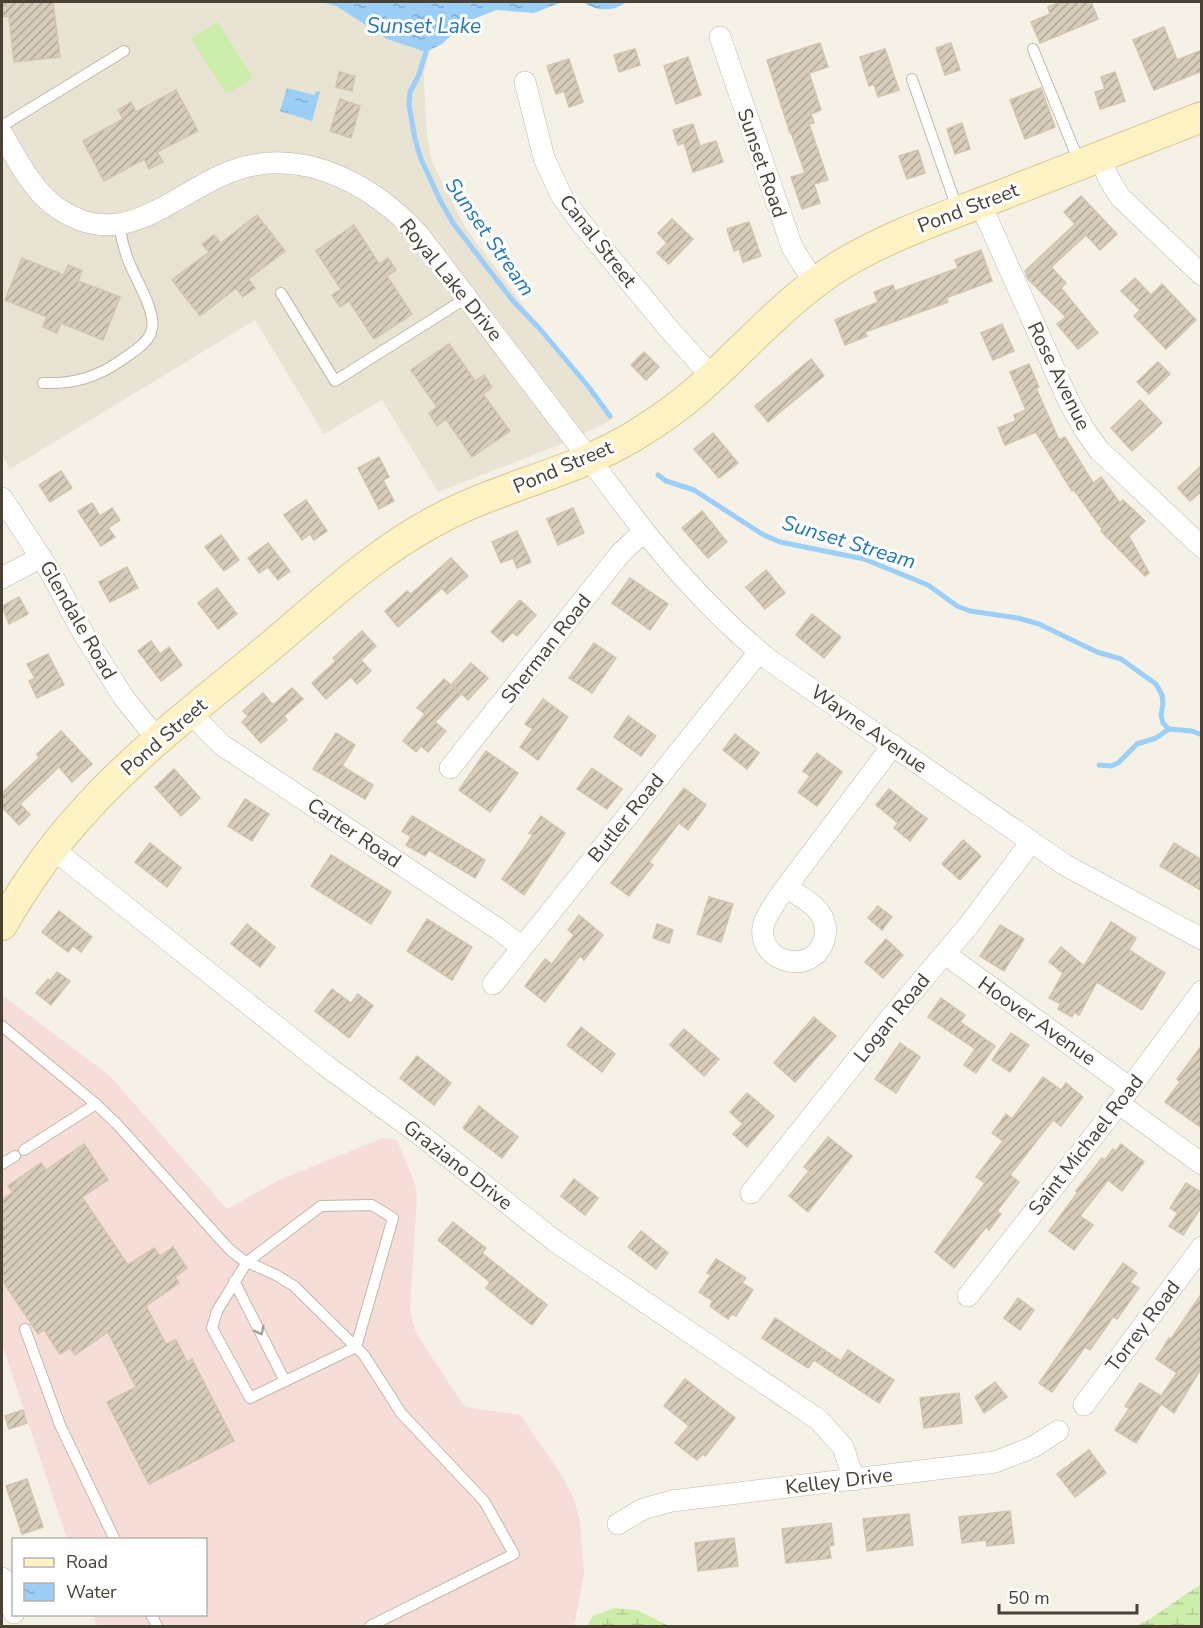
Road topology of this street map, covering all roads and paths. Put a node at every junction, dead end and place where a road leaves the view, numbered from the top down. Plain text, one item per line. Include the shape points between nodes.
1 (720, 37) dead end
2 (1033, 49) dead end
3 (124, 51) dead end
4 (912, 79) dead end
5 (525, 82) dead end
6 (1202, 117) edge
7 (2, 126) edge
8 (2, 134) edge
9 (1090, 160) junction
10 (969, 207) junction
11 (119, 225) junction
12 (1202, 275) edge
13 (814, 284) junction
14 (281, 293) dead end
15 (468, 297) junction
16 (712, 377) junction
17 (43, 383) dead end
18 (589, 458) junction
19 (2, 498) edge
20 (644, 531) junction
21 (1202, 547) edge
22 (41, 557) junction
23 (2, 578) edge
24 (759, 651) junction
25 (190, 714) junction
26 (158, 740) junction
27 (893, 746) junction
28 (450, 768) dead end
29 (1031, 842) junction
30 (53, 849) junction
31 (787, 887) dead end
32 (2, 925) edge
33 (1202, 939) edge
34 (522, 947) junction
35 (945, 954) junction
36 (494, 984) dead end
37 (1202, 991) edge
38 (2, 1026) edge
39 (1124, 1096) junction
40 (96, 1104) junction
41 (2, 1164) edge
42 (1202, 1164) edge
43 (751, 1193) dead end
44 (1202, 1247) edge
45 (248, 1262) junction
46 (234, 1281) junction
47 (968, 1296) dead end
48 (25, 1329) dead end
49 (356, 1347) junction
50 (285, 1381) junction
51 (1084, 1404) dead end
52 (1058, 1431) dead end
53 (854, 1480) junction
54 (618, 1524) dead end
55 (115, 1538) edge
56 (2, 1578) edge
57 (12, 1608) edge
58 (370, 1626) edge

1 - 13 street, Sunset Road via 788,238
2 - 9 lane
3 - 7 lane
4 - 10 lane
5 - 16 street, Canal Street via 546,164 561,195
6 - 9 main road, Pond Street
8 - 11 street, Royal Lake Drive via 50,202 84,221
9 - 10 main road, Pond Street
9 - 12 street via 1120,197
10 - 13 main road, Pond Street via 878,245
10 - 21 street, Rose Avenue via 1084,429 1109,461
11 - 15 street, Royal Lake Drive via 155,212 244,167 272,163 314,168 360,186 397,212
11 - 17 lane via 127,259 149,309 150,336 99,374 74,382
13 - 16 main road, Pond Street
14 - 15 lane via 335,381
15 - 18 street, Royal Lake Drive
16 - 18 main road, Pond Street via 649,426
18 - 20 street, Wayne Avenue
18 - 25 main road, Pond Street via 459,509 404,539 353,576
19 - 22 street, Glendale Road
20 - 24 street, Wayne Avenue via 735,631
20 - 28 street, Sherman Road via 620,554
22 - 23 street
22 - 26 street, Glendale Road via 124,698
24 - 27 street, Wayne Avenue
24 - 34 street, Butler Road
25 - 26 main road, Pond Street
25 - 34 street, Carter Road via 222,745
26 - 30 main road, Pond Street via 95,800
27 - 29 street, Wayne Avenue
27 - 31 street
29 - 33 street, Wayne Avenue via 1081,875
29 - 35 street, Logan Road
30 - 32 main road, Pond Street
30 - 53 street, Graziano Drive via 324,1065 422,1136 562,1247 819,1420 843,1448
34 - 36 street, Butler Road
35 - 39 street, Hoover Avenue
35 - 43 street, Logan Road
37 - 39 street, Saint Michael Road
38 - 40 lane
39 - 42 street, Hoover Avenue
39 - 47 street, Saint Michael Road
40 - 41 lane
40 - 45 lane via 229,1249
44 - 51 street, Torrey Road
45 - 46 lane
45 - 49 lane via 294,1286
45 - 49 lane via 321,1206 372,1205 393,1218
46 -> 50 lane
46 - 50 lane via 212,1328 250,1398
48 - 55 lane via 60,1425
49 - 50 lane
49 - 58 lane via 370,1362 401,1413 484,1501 514,1554
52 - 53 street, Kelley Drive via 1033,1447 995,1462
53 - 54 street, Kelley Drive via 672,1501 644,1509
56 - 57 street

